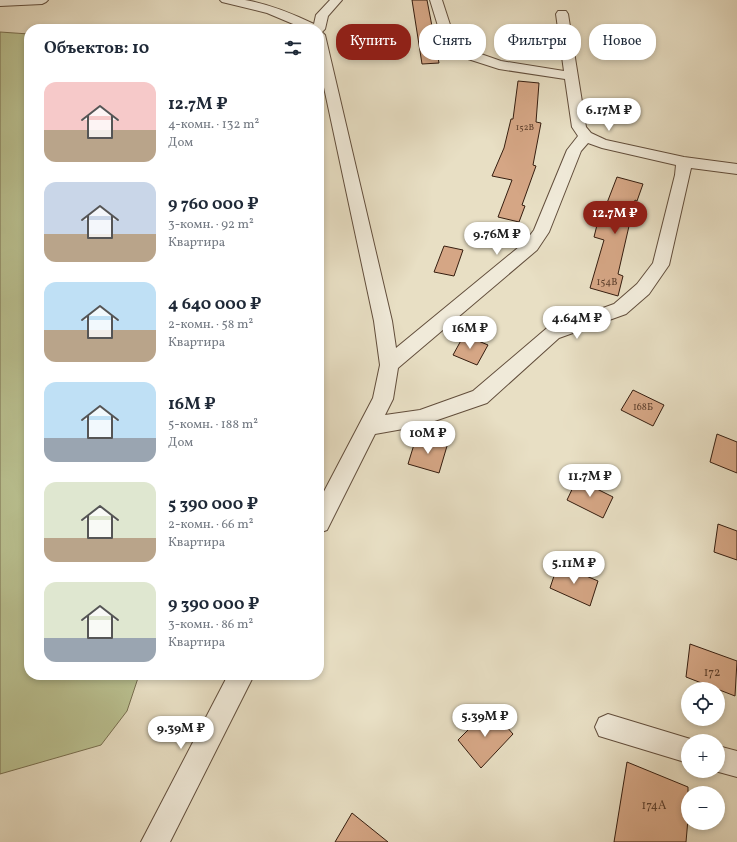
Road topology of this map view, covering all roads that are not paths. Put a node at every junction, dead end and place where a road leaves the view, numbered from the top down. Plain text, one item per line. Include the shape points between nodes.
1 (42, 0) edge
2 (226, 0) edge
3 (338, 0) edge
4 (436, 0) edge
5 (0, 2) edge
6 (562, 14) dead end
7 (304, 24) edge
8 (320, 24) edge
9 (324, 57) edge
10 (572, 76) junction
11 (586, 136) junction
12 (684, 162) junction
13 (737, 168) edge
14 (389, 365) junction
15 (369, 426) junction
16 (324, 513) edge
17 (238, 680) edge
18 (608, 727) dead end
19 (681, 748) edge
20 (725, 761) edge
21 (737, 764) edge
22 (155, 842) edge

1 - 5 street
2 - 7 street via 246,3 291,17
3 - 8 street via 322,15
4 - 10 street via 448,39 473,56 499,65
6 - 10 street
9 - 14 street via 383,321
10 - 11 street via 579,127
11 - 12 street via 602,144
11 - 14 street via 574,150 541,232 531,246
12 - 13 street
12 - 15 street via 662,265 643,289 620,309 553,333 480,397 420,418
14 - 15 street via 383,399
15 - 16 street
17 - 22 street
18 - 19 street
20 - 21 street

